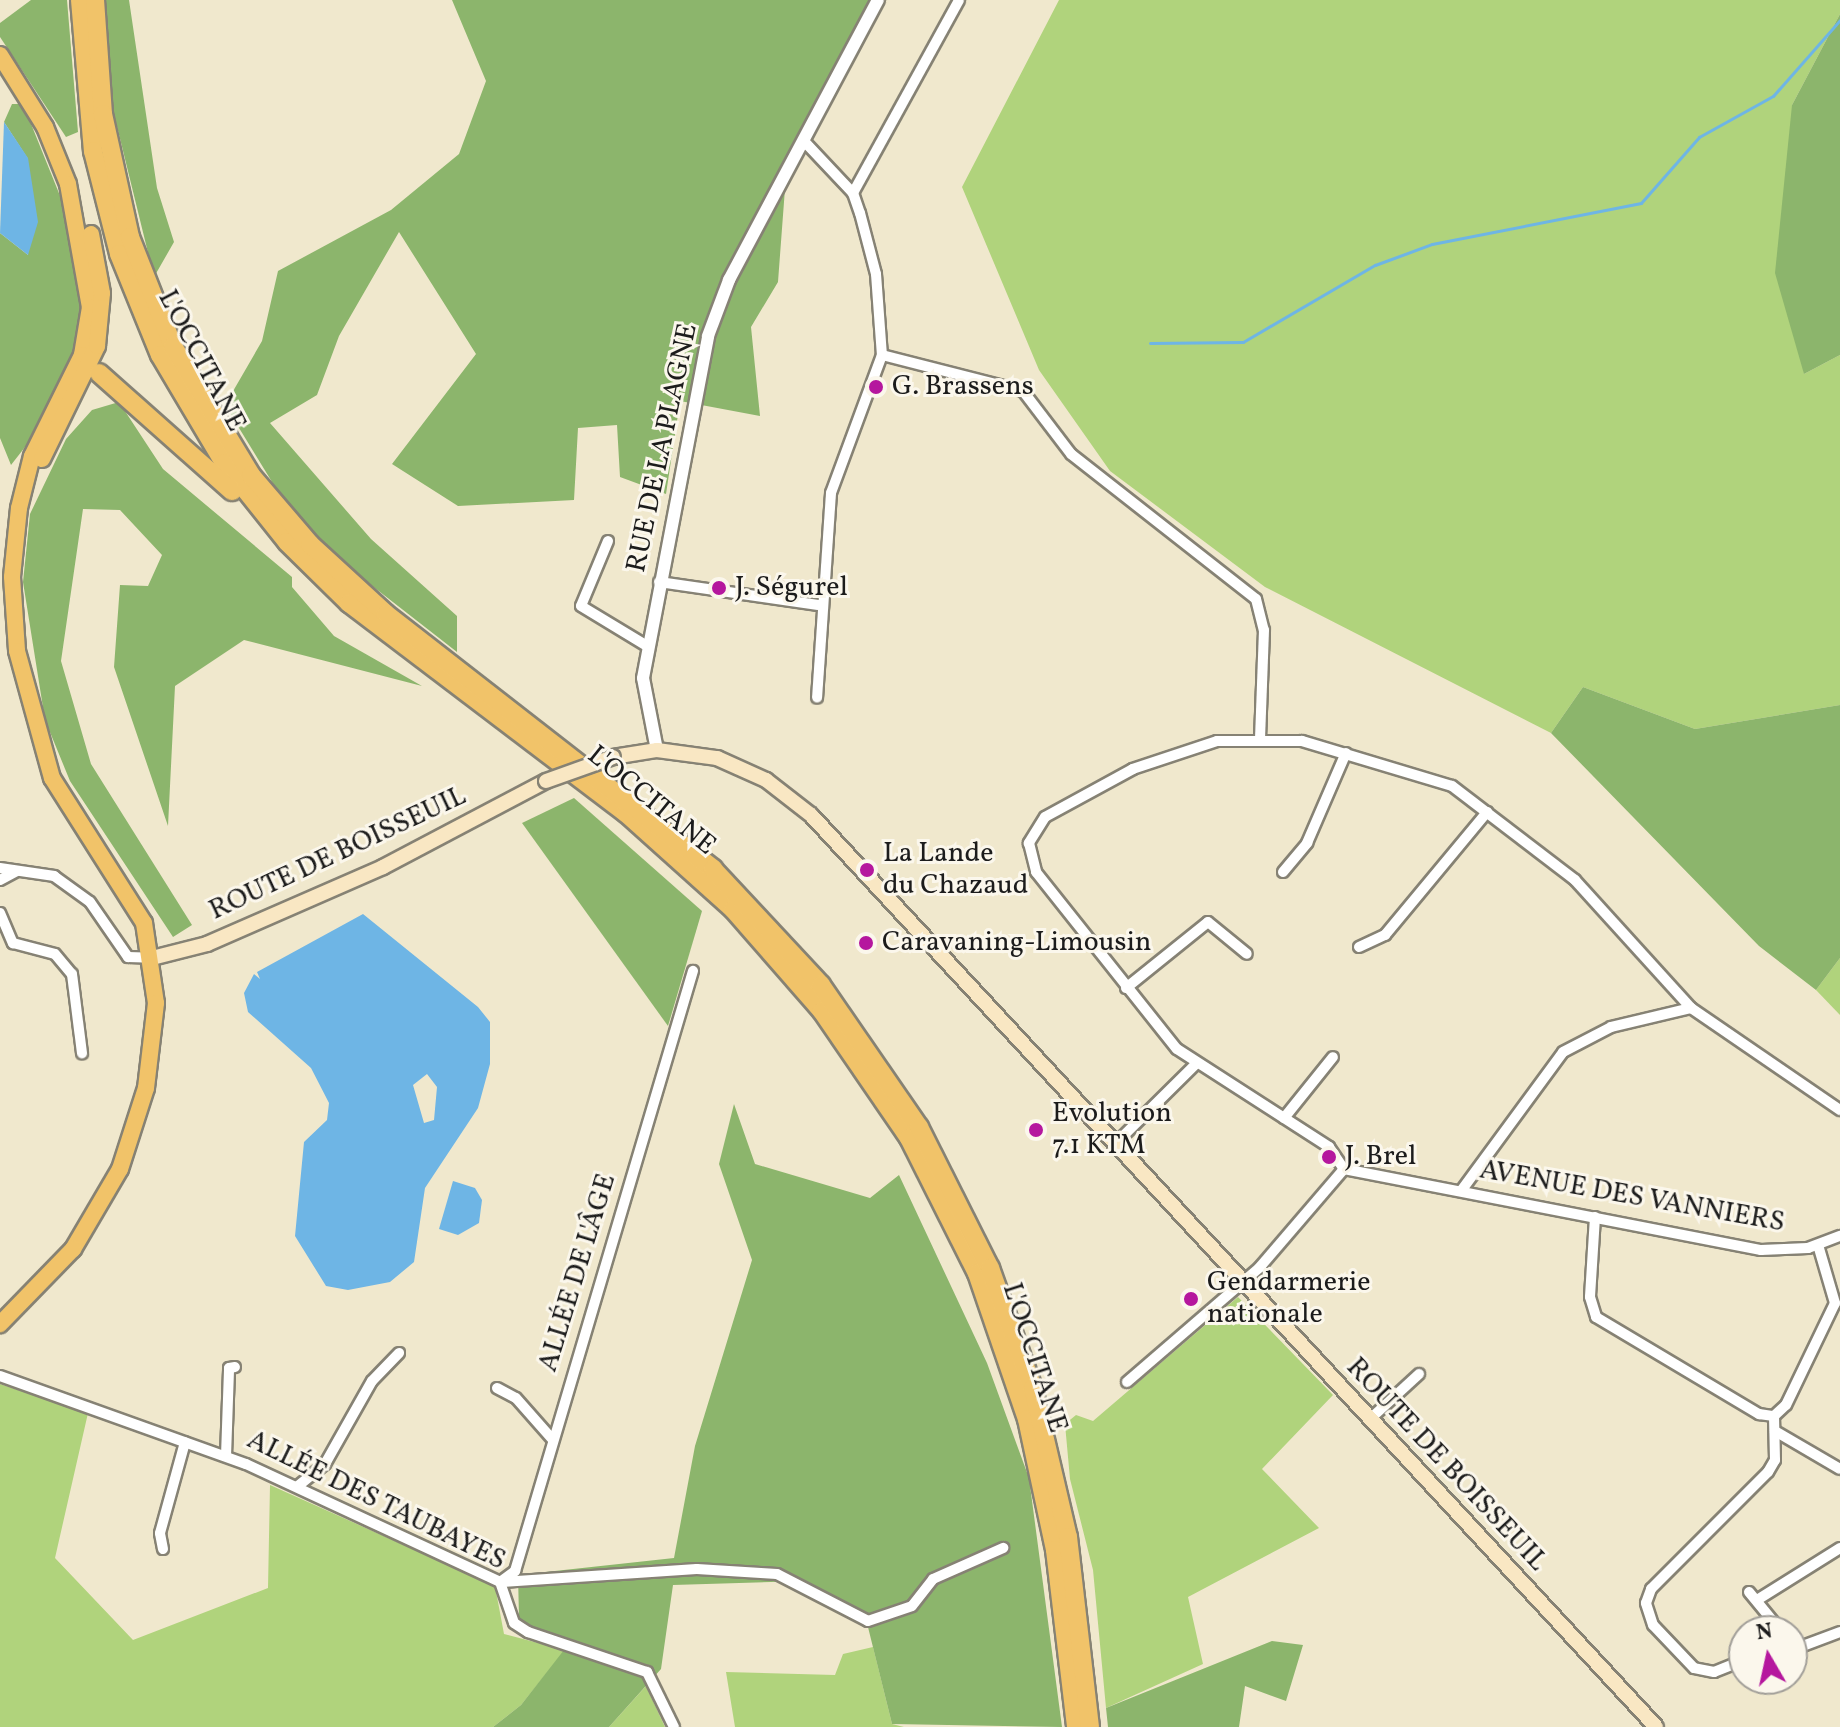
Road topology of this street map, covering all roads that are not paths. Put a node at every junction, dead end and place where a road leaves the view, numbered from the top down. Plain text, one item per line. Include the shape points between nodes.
1 (80, 0) edge
2 (95, 0) edge
3 (878, 0) edge
4 (959, 0) edge
5 (0, 45) edge
6 (0, 55) edge
7 (803, 140) junction
8 (853, 193) junction
9 (88, 240) junction
10 (882, 355) junction
11 (91, 364) junction
12 (114, 387) junction
13 (93, 392) joint
14 (70, 411) junction
15 (19, 508) junction
16 (608, 541) dead end
17 (287, 542) junction
18 (659, 582) junction
19 (818, 605) junction
20 (647, 646) junction
21 (817, 698) dead end
22 (1260, 737) junction
23 (657, 750) junction
24 (1346, 753) junction
25 (1487, 812) junction
26 (0, 868) edge
27 (19, 871) junction
28 (1283, 872) dead end
29 (0, 880) edge
30 (0, 913) edge
31 (1359, 947) dead end
32 (1247, 954) dead end
33 (152, 958) junction
34 (693, 971) dead end
35 (1126, 988) junction
36 (1691, 1008) junction
37 (82, 1053) dead end
38 (1333, 1057) dead end
39 (1197, 1063) junction
40 (1840, 1110) edge
41 (1284, 1118) junction
42 (1112, 1147) junction
43 (1344, 1169) junction
44 (1461, 1191) junction
45 (1595, 1217) junction
46 (1840, 1236) edge
47 (1818, 1245) junction
48 (1241, 1284) junction
49 (1838, 1304) edge
50 (0, 1324) edge
51 (399, 1353) dead end
52 (235, 1367) dead end
53 (1419, 1374) dead end
54 (0, 1376) edge
55 (1127, 1382) dead end
56 (497, 1388) dead end
57 (1774, 1416) junction
58 (1369, 1420) junction
59 (1775, 1431) junction
60 (553, 1440) junction
61 (185, 1442) junction
62 (226, 1456) junction
63 (1840, 1469) edge
64 (298, 1486) junction
65 (1003, 1548) dead end
66 (1840, 1548) edge
67 (163, 1549) dead end
68 (500, 1582) junction
69 (1768, 1615) edge
70 (1840, 1632) edge
71 (1808, 1644) edge
72 (1728, 1666) edge
73 (674, 1727) edge
74 (1076, 1727) edge
75 (1090, 1727) edge
76 (1656, 1727) edge

1 - 17 highway, L'OCCITANE via 93,151 130,285 194,417
2 - 75 highway, L'OCCITANE via 103,114 139,266 191,381 251,475 310,544 386,614 713,869 821,985 919,1127 990,1268 1039,1407 1068,1537
3 - 7 street, RUE DE LA PLAGNE
4 - 8 street
5 - 9 main road via 65,152
6 - 9 main road via 45,127
7 - 8 street
7 - 18 street, RUE DE LA PLAGNE via 729,280 708,336
8 - 10 street via 876,274
9 - 11 main road
10 - 19 street via 831,493
10 - 22 street via 1023,391 1071,454 1256,599 1264,630
11 - 12 highway
11 - 14 main road
11 - 15 main road via 32,456
12 - 13 highway
12 - 17 highway via 193,449
13 - 14 main road
14 - 15 main road
15 - 33 main road via 13,606 32,726 65,803 137,910
16 - 20 street via 581,606
17 - 74 highway, L'OCCITANE via 349,603 700,877 805,989 888,1104 965,1247 1020,1396 1055,1550
18 - 19 street
18 - 20 street, RUE DE LA PLAGNE
19 - 21 street
20 - 23 street, RUE DE LA PLAGNE via 643,691
22 - 24 street
22 - 35 street via 1177,750 1045,817 1034,829 1036,872
23 - 33 main road, ROUTE DE BOISSEUIL, bridge via 613,757 546,781 383,867 207,944
23 - 42 main road, ROUTE DE BOISSEUIL via 748,770 811,815
24 - 25 street via 1452,786
24 - 28 street via 1307,843
25 - 31 street via 1385,935
25 - 36 street via 1575,880
26 - 27 street
27 - 29 street
27 - 33 street via 54,876 90,902 128,957
30 - 37 street via 13,943 55,954 72,974
32 - 35 street via 1208,922
33 - 50 main road via 151,1065 120,1169 73,1249
34 - 60 street, ALLÉE DE L'ÂGE
35 - 39 street
36 - 40 street
36 - 44 street via 1611,1027 1563,1052
38 - 41 street
39 - 41 street
39 - 42 street
41 - 43 street via 1329,1147
42 - 48 main road, ROUTE DE BOISSEUIL
43 - 44 street, AVENUE DES VANNIERS
43 - 48 street
44 - 45 street, AVENUE DES VANNIERS
45 - 47 street, AVENUE DES VANNIERS via 1761,1250
45 - 57 street via 1590,1297 1596,1317 1704,1384
46 - 47 street, AVENUE DES VANNIERS
47 - 49 street
48 - 55 street
48 - 58 main road, ROUTE DE BOISSEUIL
49 - 57 street via 1786,1405
51 - 64 street via 372,1381 325,1464
52 - 62 street via 229,1368
53 - 58 street
54 - 61 street, ALLÉE DES TAUBAYES
56 - 60 street via 516,1398
57 - 59 street
58 - 76 main road, ROUTE DE BOISSEUIL
59 - 63 street
59 - 72 street via 1768,1472 1651,1589 1646,1603 1653,1625 1694,1668 1714,1672
60 - 68 street, ALLÉE DE L'ÂGE via 515,1571
61 - 62 street, ALLÉE DES TAUBAYES
61 - 67 street via 160,1533
62 - 64 street, ALLÉE DES TAUBAYES
64 - 68 street, ALLÉE DES TAUBAYES
65 - 68 street via 933,1579 912,1606 868,1621 777,1574 697,1569
66 - 69 street via 1753,1596
68 - 73 street, ALLÉE DES TAUBAYES via 514,1623 528,1632 647,1672
70 - 71 street

